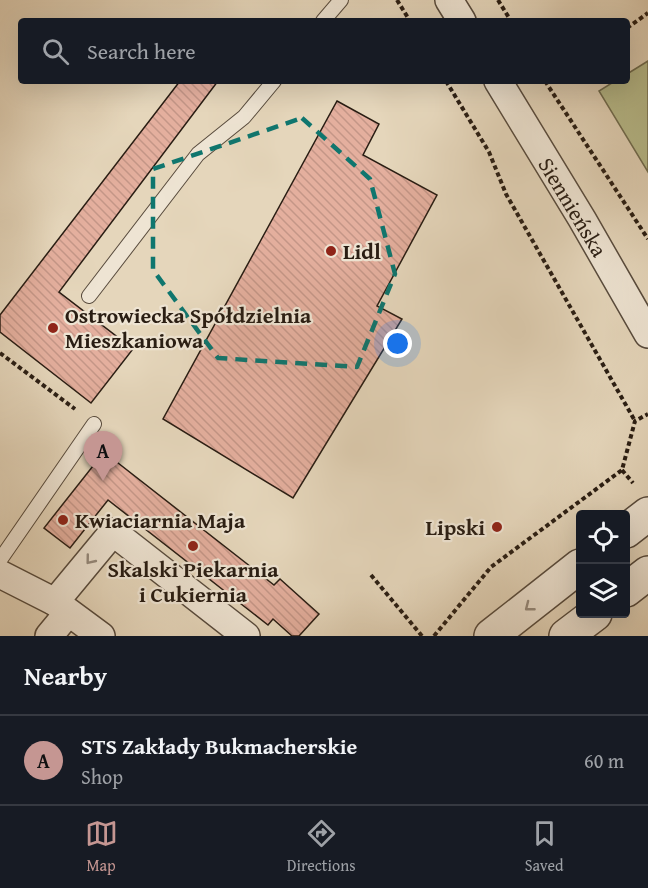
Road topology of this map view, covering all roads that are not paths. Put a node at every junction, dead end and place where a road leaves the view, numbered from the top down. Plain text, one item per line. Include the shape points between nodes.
1 (341, 0) edge
2 (449, 0) edge
3 (326, 18) edge
4 (460, 18) edge
5 (272, 84) edge
6 (500, 84) edge
7 (89, 296) dead end
8 (648, 334) edge
9 (94, 424) road end
10 (648, 514) edge
11 (630, 528) edge
12 (0, 560) edge
13 (576, 569) edge
14 (648, 573) edge
15 (0, 574) edge
16 (630, 587) edge
17 (62, 608) junction
18 (590, 618) edge
19 (50, 636) edge
20 (102, 636) edge
21 (246, 636) edge
22 (491, 636) edge
23 (566, 636) edge

1 - 3 lane
2 - 4 street
5 - 7 lane via 244,117 198,154
6 - 8 street, Siennieńska
9 - 12 lane
10 - 11 street
13 -> 22 street
14 - 16 street
15 - 17 street
17 - 19 street
17 - 20 street
21 -> 17 street via 113,532
18 - 23 street

